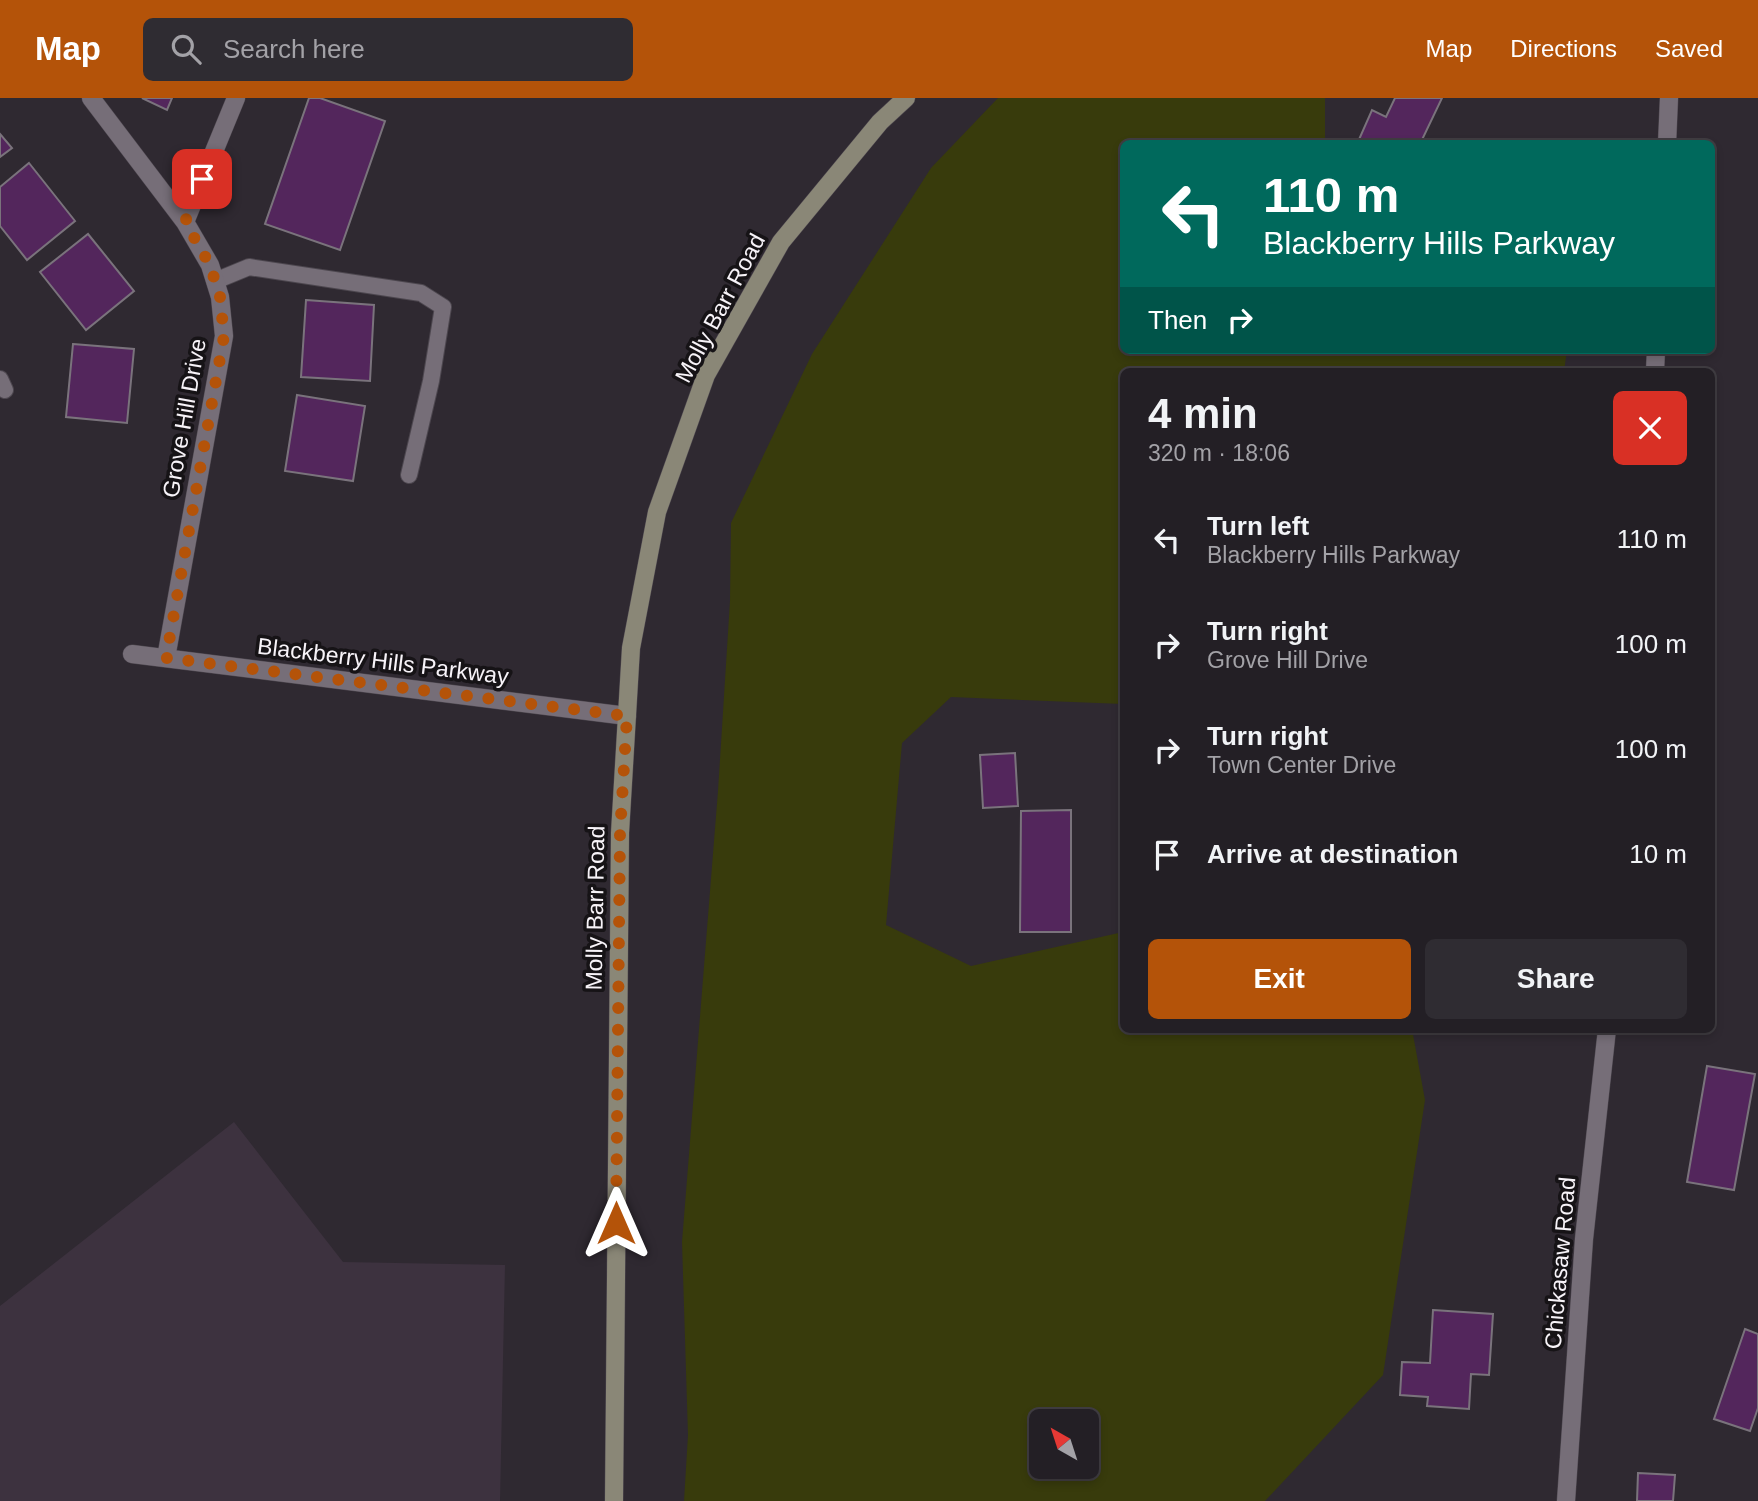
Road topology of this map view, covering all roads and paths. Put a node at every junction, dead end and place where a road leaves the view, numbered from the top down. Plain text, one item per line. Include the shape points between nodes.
1 (92, 98) edge
2 (236, 98) edge
3 (905, 98) edge
4 (1669, 98) edge
5 (1667, 140) edge
6 (185, 222) junction
7 (215, 281) junction
8 (409, 475) dead end
9 (132, 654) dead end
10 (166, 658) junction
11 (627, 716) junction
12 (1607, 1033) edge
13 (614, 1501) edge
14 (1566, 1501) edge

1 - 6 street, Grove Hill Drive
2 - 6 street
3 - 11 main road, Molly Barr Road via 782,242 706,375 657,512 631,648
4 - 5 street
6 - 7 street, Grove Hill Drive
7 - 8 lane via 249,267 421,293 443,307
7 - 10 street, Grove Hill Drive via 224,336
9 - 10 street, Blackberry Hills Parkway
10 - 11 street, Blackberry Hills Parkway
11 - 13 main road, Molly Barr Road via 620,833
12 - 14 street, Chickasaw Road via 1584,1239

